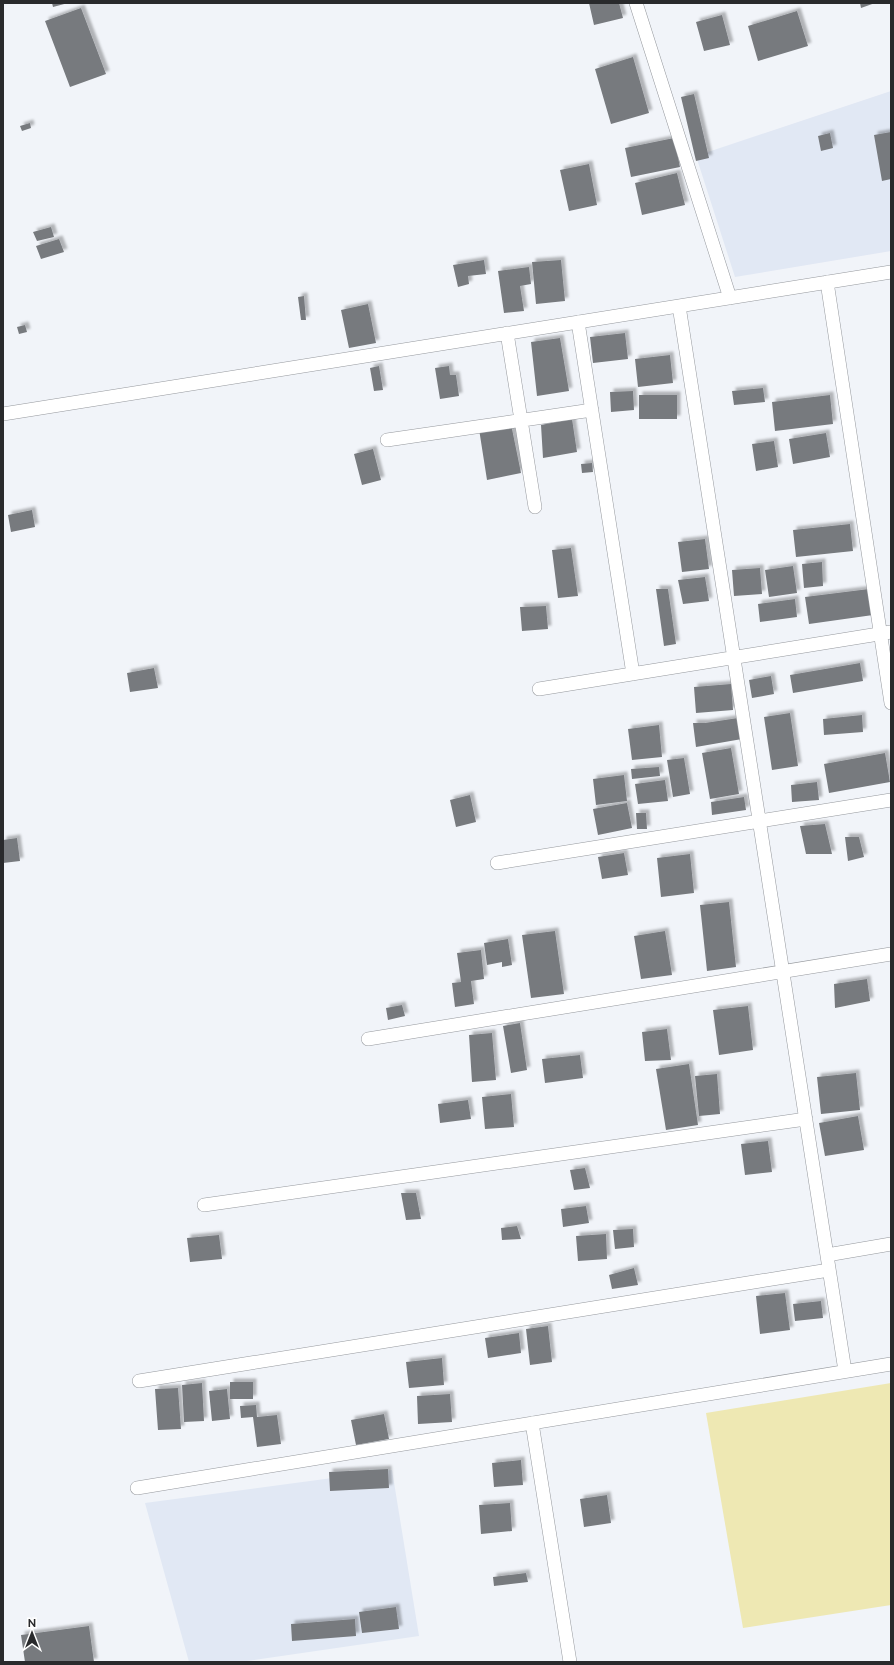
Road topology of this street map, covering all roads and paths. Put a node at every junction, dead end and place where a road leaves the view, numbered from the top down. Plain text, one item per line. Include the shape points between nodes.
1 (636, 3) edge
2 (891, 272) edge
3 (827, 282) junction
4 (730, 298) junction
5 (679, 306) junction
6 (578, 322) junction
7 (507, 333) junction
8 (592, 410) junction
9 (3, 414) edge
10 (521, 420) junction
11 (387, 440) dead end
12 (535, 507) dead end
13 (886, 633) edge
14 (734, 658) junction
15 (633, 674) junction
16 (538, 689) dead end
17 (891, 703) edge
18 (891, 800) edge
19 (759, 821) junction
20 (498, 863) dead end
21 (891, 954) edge
22 (783, 972) junction
23 (368, 1039) dead end
24 (806, 1119) junction
25 (204, 1205) dead end
26 (891, 1244) edge
27 (827, 1255) junction
28 (829, 1270) junction
29 (891, 1364) edge
30 (845, 1371) junction
31 (139, 1381) dead end
32 (532, 1423) junction
33 (137, 1488) dead end
34 (570, 1662) edge

1 - 4 street
2 - 3 street
3 - 4 street
3 - 13 street
4 - 5 street
5 - 6 street
5 - 14 street
6 - 7 street
6 - 8 street
7 - 9 street
7 - 10 street
8 - 10 street
8 - 15 street
10 - 11 street
10 - 12 street
13 - 14 street
13 - 17 street
14 - 15 street
14 - 19 street
15 - 16 street
18 - 19 street
19 - 20 street
19 - 22 street
21 - 22 street
22 - 23 street
22 - 24 street
24 - 25 street
24 - 27 street
26 - 27 street
27 - 28 street
28 - 30 street
28 - 31 street
29 - 30 street
30 - 32 street
32 - 33 street
32 - 34 street

